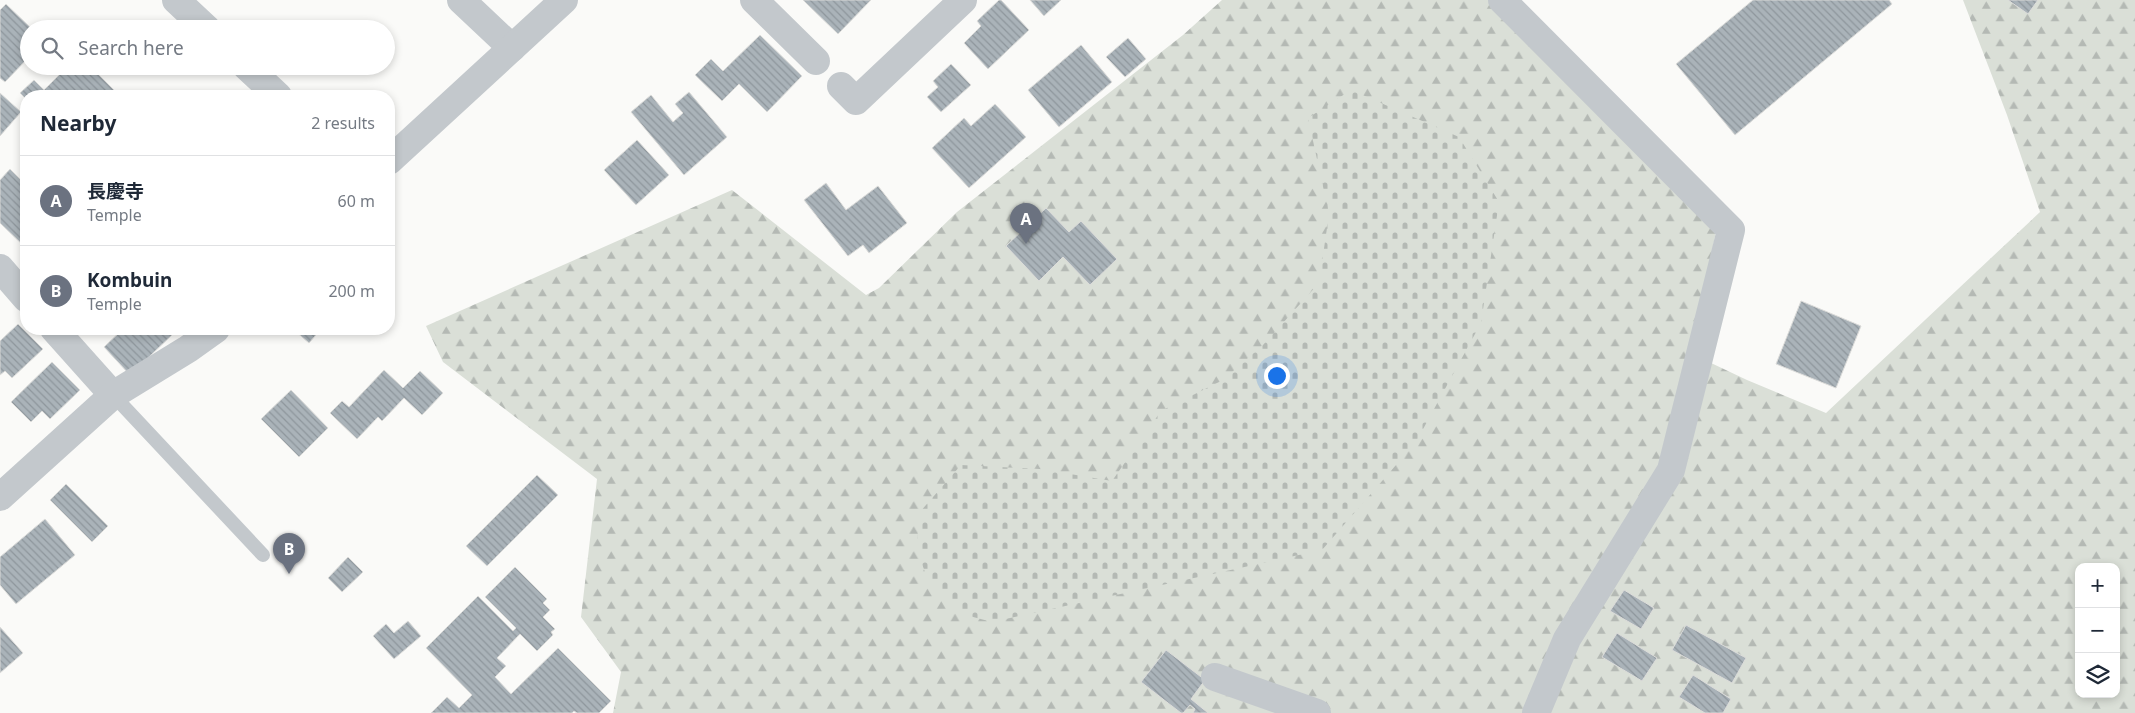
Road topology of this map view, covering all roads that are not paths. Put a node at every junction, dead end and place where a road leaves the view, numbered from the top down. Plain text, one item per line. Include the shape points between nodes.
1 (176, 0) edge
2 (461, 0) edge
3 (564, 0) edge
4 (754, 0) edge
5 (963, 0) edge
6 (1502, 0) edge
7 (197, 20) edge
8 (512, 48) junction
9 (816, 60) dead end
10 (256, 75) edge
11 (841, 86) dead end
12 (272, 90) edge
13 (395, 155) edge
14 (0, 268) edge
15 (20, 291) edge
16 (59, 335) edge
17 (208, 335) edge
18 (113, 395) junction
19 (0, 497) edge
20 (262, 555) dead end
21 (1215, 677) dead end
22 (1317, 713) edge
23 (1536, 713) edge

1 - 7 street
2 - 8 street
3 - 8 street
4 - 9 street
5 - 11 street via 856,101
6 - 23 street via 1731,230 1671,470 1567,639
8 - 13 street
10 - 12 street
14 - 15 street
16 - 18 street
17 - 18 street
18 - 19 street
18 - 20 lane
21 - 22 street

